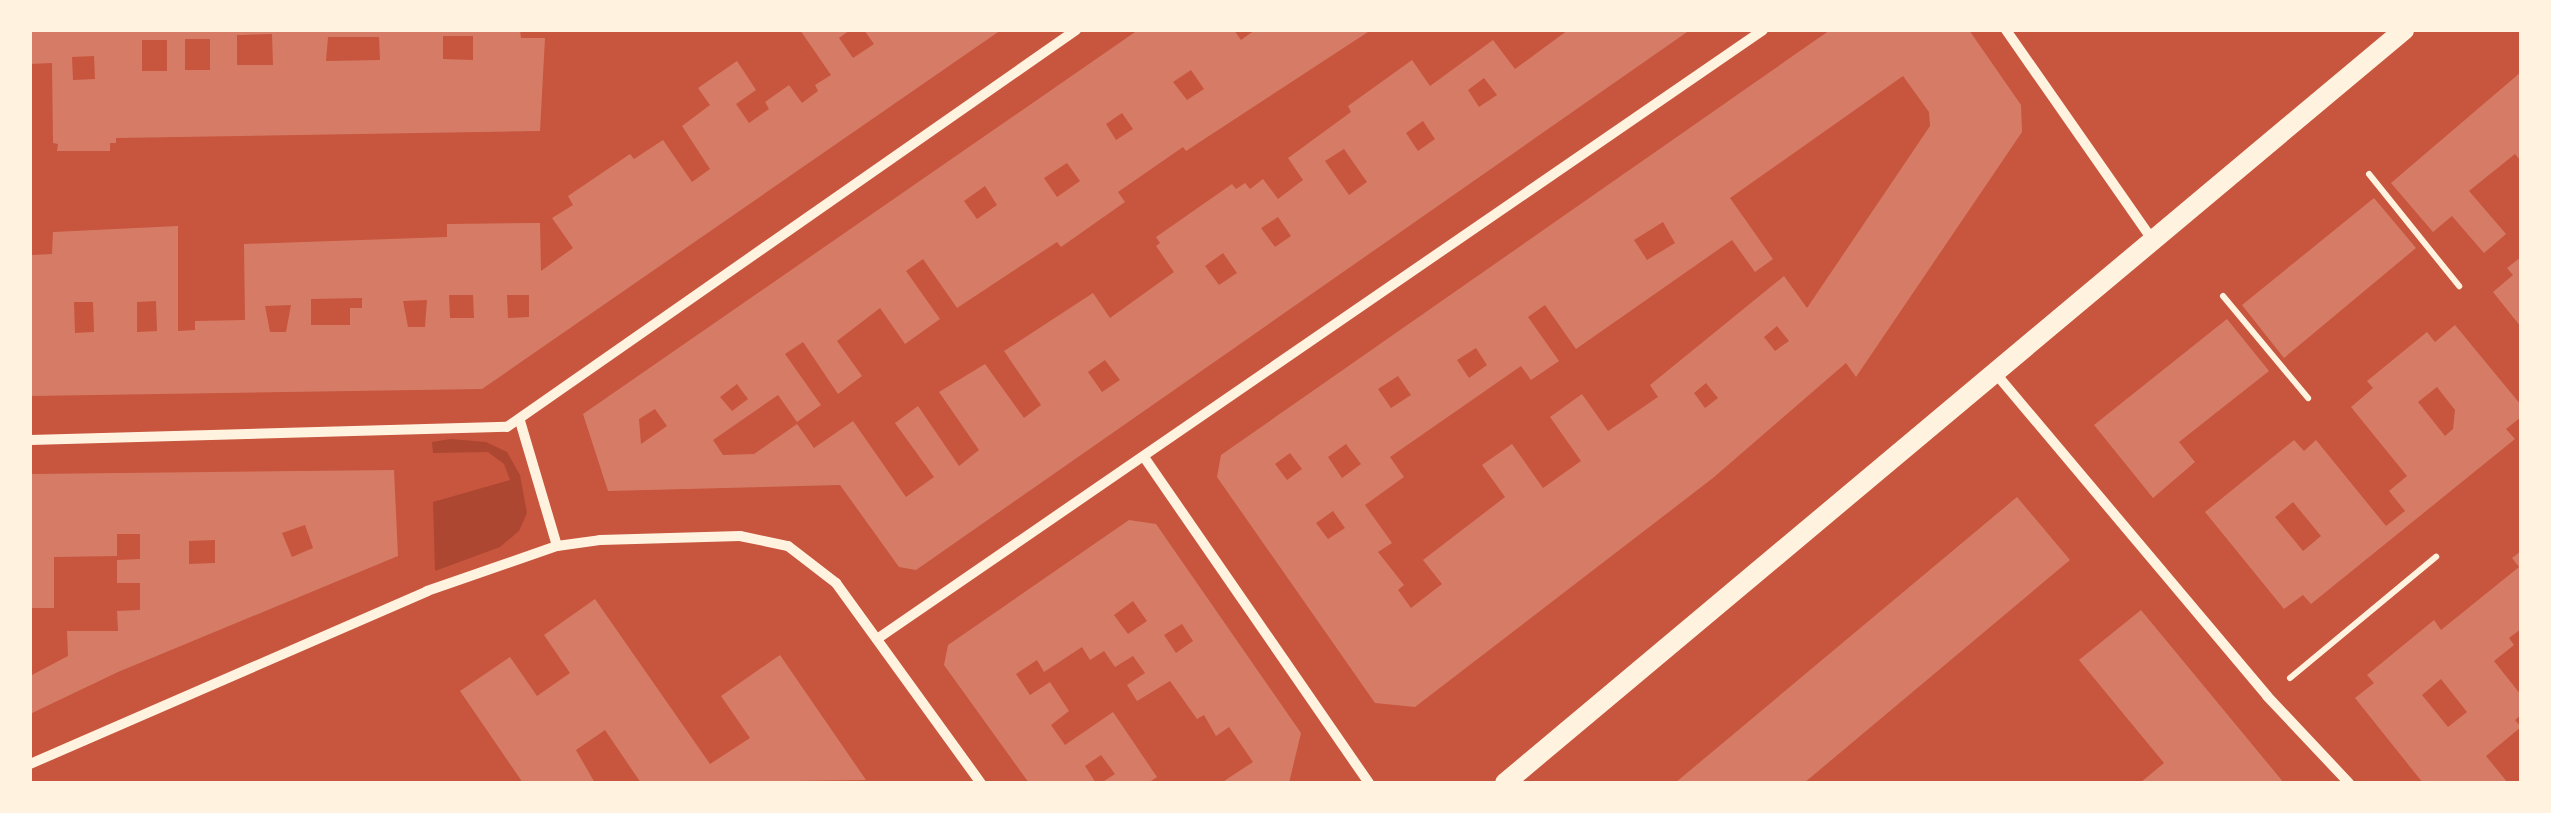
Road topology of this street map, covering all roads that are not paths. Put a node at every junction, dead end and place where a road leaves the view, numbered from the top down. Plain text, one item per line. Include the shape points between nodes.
1 (1076, 30) edge
2 (1762, 30) edge
3 (2006, 30) edge
4 (2404, 30) edge
5 (2154, 242) junction
6 (1996, 375) junction
7 (520, 421) junction
8 (30, 440) edge
9 (1144, 456) junction
10 (557, 546) junction
11 (877, 640) junction
12 (30, 764) edge
13 (981, 783) edge
14 (1369, 783) edge
15 (1505, 783) edge
16 (2349, 783) edge

1 - 7 street
2 - 9 street
3 - 5 street
4 - 5 main road
5 - 6 main road
6 - 15 main road
6 - 16 street via 2267,696
7 - 8 street via 487,429
7 - 10 street
9 - 11 street
9 - 14 street
10 - 11 street via 740,536 776,543 836,583
10 - 12 street via 426,591
11 - 13 street

